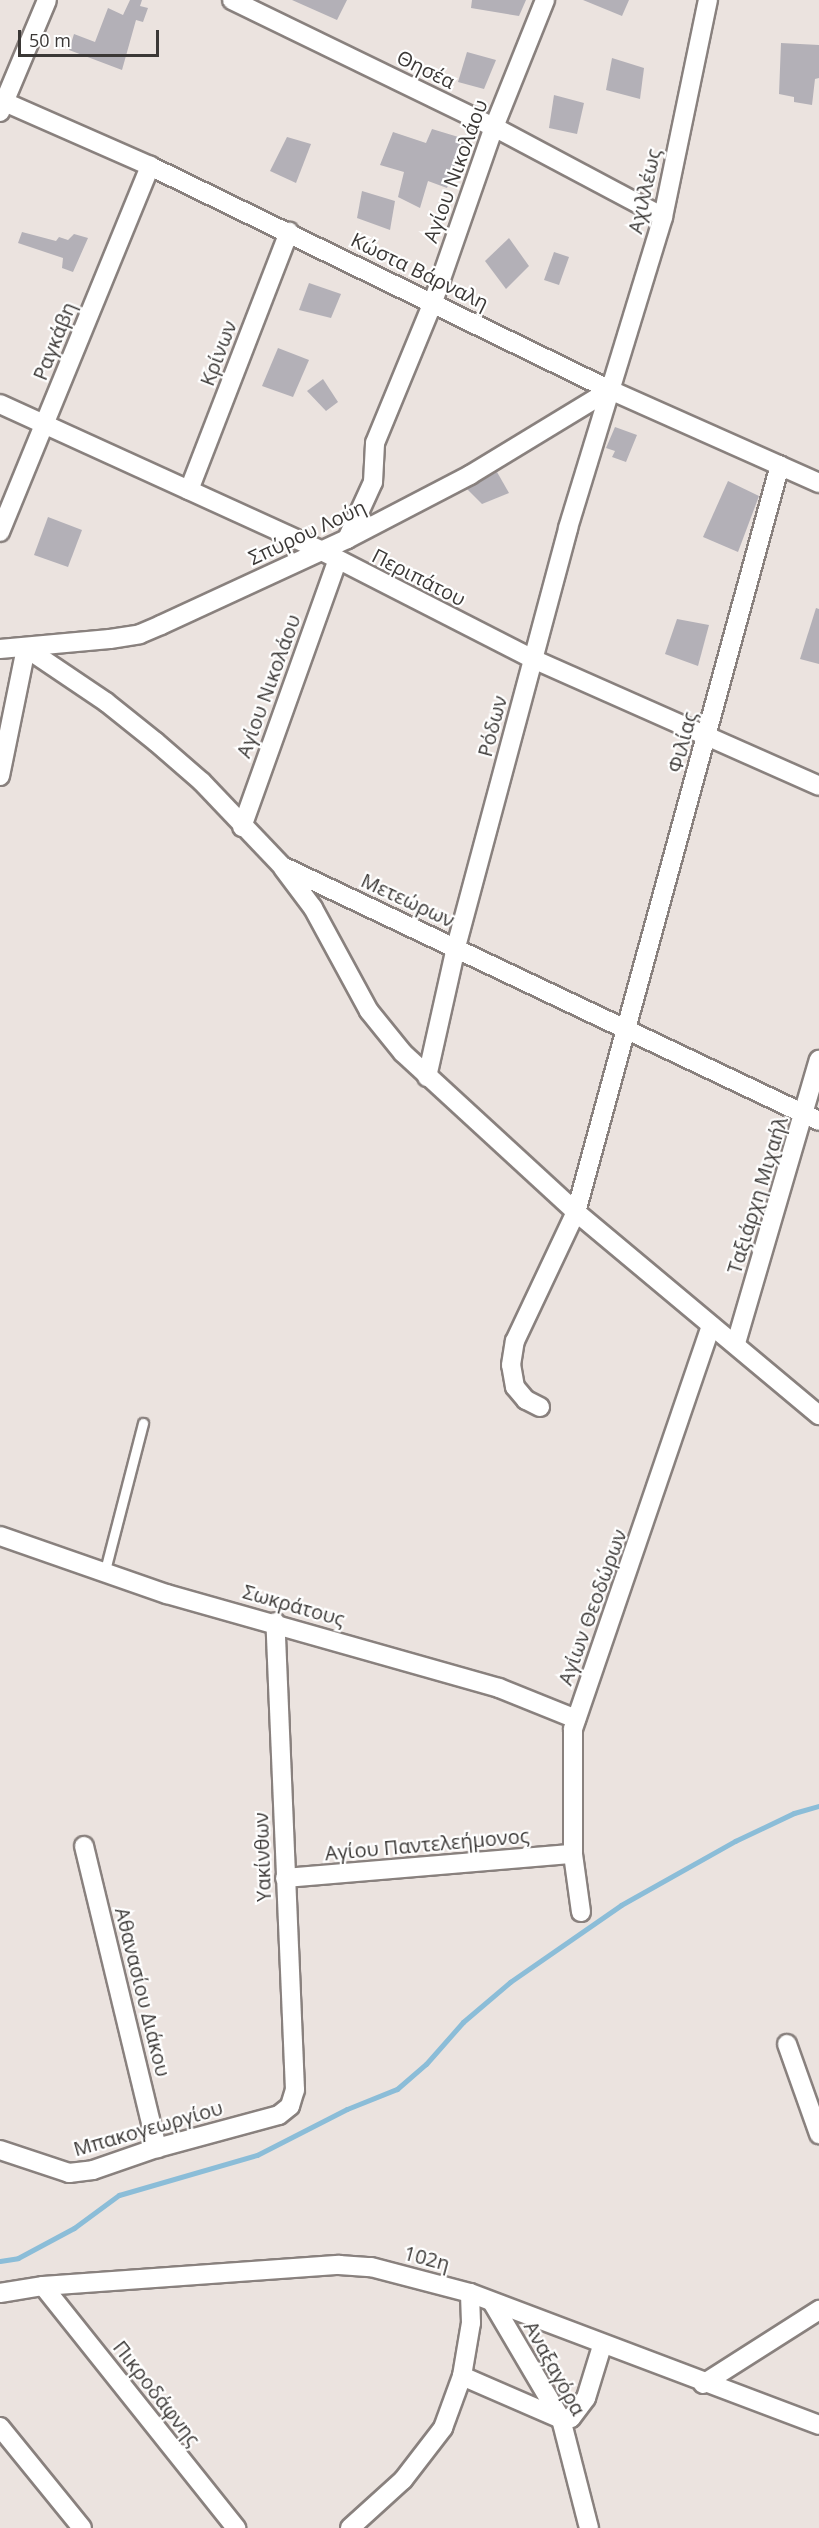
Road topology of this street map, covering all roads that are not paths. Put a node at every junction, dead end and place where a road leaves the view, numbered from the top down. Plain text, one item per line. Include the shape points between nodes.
1 (47, 0) edge
2 (232, 0) edge
3 (545, 0) edge
4 (708, 0) edge
5 (1, 104) edge
6 (494, 127) junction
7 (150, 166) junction
8 (663, 217) junction
9 (289, 232) junction
10 (433, 302) junction
11 (610, 390) junction
12 (0, 404) edge
13 (45, 424) junction
14 (780, 465) junction
15 (819, 483) edge
16 (189, 490) junction
17 (0, 532) edge
18 (347, 539) junction
19 (320, 550) junction
20 (337, 561) junction
21 (0, 648) edge
22 (26, 648) junction
23 (533, 659) junction
24 (706, 736) junction
25 (0, 776) edge
26 (819, 786) edge
27 (242, 827) junction
28 (282, 866) junction
29 (456, 947) junction
30 (626, 1030) junction
31 (819, 1060) edge
32 (427, 1077) junction
33 (812, 1118) edge
34 (576, 1212) junction
35 (711, 1326) junction
36 (736, 1344) junction
37 (540, 1407) dead end
38 (819, 1415) edge
39 (143, 1423) dead end
40 (0, 1536) edge
41 (104, 1574) junction
42 (275, 1622) junction
43 (576, 1719) junction
44 (84, 1846) dead end
45 (573, 1854) junction
46 (285, 1878) junction
47 (581, 1912) dead end
48 (787, 2044) dead end
49 (295, 2090) joint
50 (819, 2133) edge
51 (157, 2148) junction
52 (0, 2150) edge
53 (43, 2286) junction
54 (0, 2293) edge
55 (470, 2293) junction
56 (492, 2302) junction
57 (819, 2310) edge
58 (602, 2346) junction
59 (462, 2376) junction
60 (703, 2384) junction
61 (561, 2420) junction
62 (819, 2425) edge
63 (0, 2427) edge
64 (82, 2528) edge
65 (236, 2528) edge
66 (350, 2528) edge
67 (589, 2528) edge

1 - 5 street
2 - 6 street, Θησέα
3 - 6 street, Αγίου Νικολάου
4 - 8 street, Αχιλλέως
5 - 7 street, Κώστα Βάρναλη
6 - 8 street, Θησέα
6 - 10 street, Αγίου Νικολάου
7 - 9 street, Κώστα Βάρναλη
7 - 13 street, Ραγκάβη
8 - 11 street, Αχιλλέως
9 - 10 street, Κώστα Βάρναλη
9 - 16 street, Κρίνων
10 - 11 street, Κώστα Βάρναλη
10 - 18 street, Αγίου Νικολάου via 371,459 373,482
11 - 14 street, Κώστα Βάρναλη
11 - 18 street, Σπύρου Λούη via 470,475
11 - 23 street, Ρόδων
12 - 13 street, Περιπάτου
13 - 16 street, Περιπάτου
13 - 17 street, Ραγκάβη
14 - 15 street, Κώστα Βάρναλη
14 - 24 street, Φιλίας
16 - 19 street, Περιπάτου
18 - 19 street, Σπύρου Λούη
19 - 20 street, Περιπάτου
19 - 22 street, Σπύρου Λούη via 140,634
20 - 23 street, Περιπάτου
20 - 27 street, Αγίου Νικολάου
21 - 22 street, Σπύρου Λούη
22 - 25 street
22 - 27 street, Μετεώρων via 106,702 156,742 202,782
23 - 24 street, Περιπάτου
23 - 29 street, Ρόδων
24 - 26 street, Περιπάτου
24 - 30 street, Φιλίας
27 - 28 street, Μετεώρων
28 - 29 street, Μετεώρων
28 - 32 street via 313,908 369,1011
29 - 30 street, Μετεώρων
29 - 32 street, Ρόδων
30 - 33 street, Μετεώρων
30 - 34 street, Φιλίας
31 - 33 street, Ταξιάρχη Μιχαήλ
32 - 34 street
33 - 36 street, Ταξιάρχη Μιχαήλ
34 - 35 street
34 - 37 street, Φιλίας via 515,1341 511,1365 515,1387 526,1400
35 - 36 street
35 - 43 street, Αγίων Θεοδώρων
36 - 38 street
39 - 41 lane
40 - 41 street, Σωκράτους
41 - 42 street, Σωκράτους
42 - 43 street, Σωκράτους via 499,1688
42 - 46 street, Υακίνθων
43 - 45 street, Αγίων Θεοδώρων via 572,1739
44 - 51 street, Αθανασίου Διάκου
45 - 46 street, Αγίου Παντελεήμονος
45 - 47 street, Αγίων Θεοδώρων
46 - 49 street, Υακίνθων
48 - 50 street
49 - 51 street, Μπακογεωργίου via 290,2106 279,2115
51 - 52 street, Μπακογεωργίου via 93,2170 69,2173
53 - 54 street, 102η
53 - 55 street, 102η via 339,2265 371,2267
53 - 65 street, Πικροδάφνης
55 - 56 street, 102η
55 - 59 street via 471,2323
56 - 58 street, 102η
56 - 61 street, Αναξαγόρα
57 - 60 street
58 - 60 street, 102η
58 - 61 street via 586,2398 571,2418
59 - 61 street
59 - 66 street via 443,2428 417,2465
60 - 62 street, 102η
61 - 67 street, Αναξαγόρα
63 - 64 street

